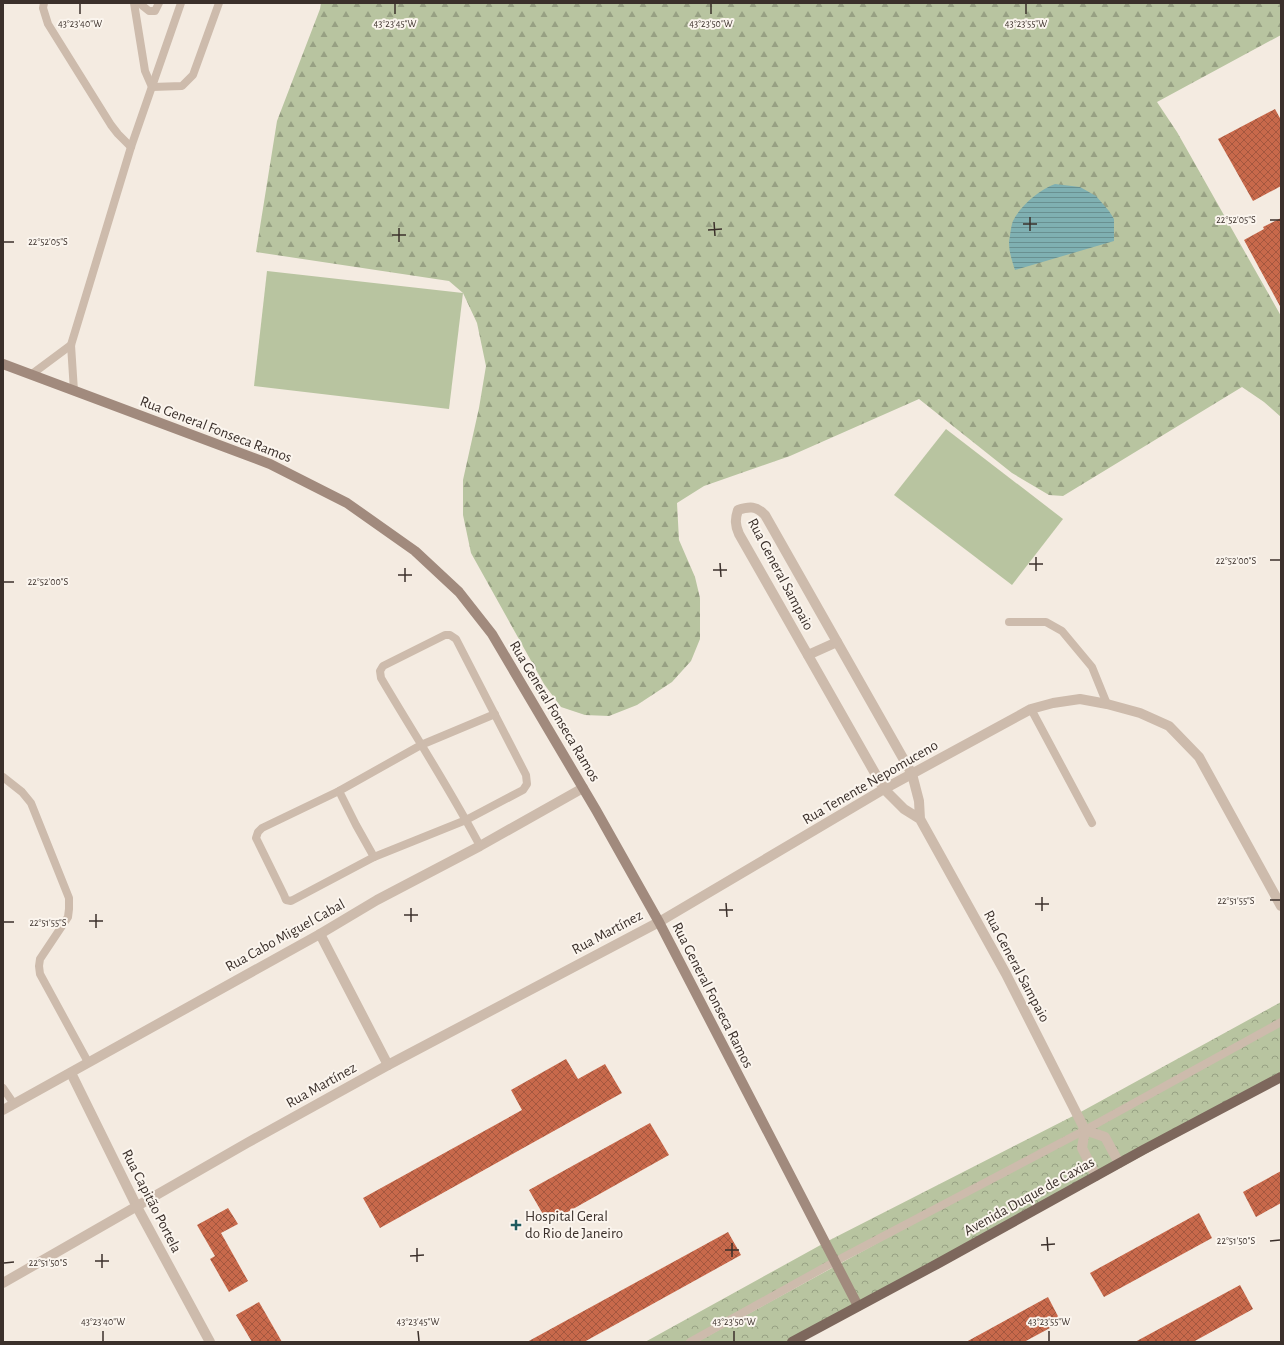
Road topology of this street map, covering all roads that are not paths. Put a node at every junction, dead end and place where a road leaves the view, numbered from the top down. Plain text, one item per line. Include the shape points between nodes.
1 (134, 3) edge
2 (139, 3) edge
3 (159, 3) edge
4 (181, 3) edge
5 (219, 3) edge
6 (43, 5) edge
7 (152, 86) junction
8 (131, 147) junction
9 (71, 345) junction
10 (3, 364) edge
11 (32, 374) junction
12 (74, 391) junction
13 (1009, 622) dead end
14 (837, 642) junction
15 (808, 655) junction
16 (1107, 704) junction
17 (1031, 709) junction
18 (495, 714) junction
19 (421, 745) junction
20 (912, 774) junction
21 (3, 777) edge
22 (583, 788) junction
23 (884, 789) junction
24 (339, 791) junction
25 (920, 819) junction
26 (466, 820) junction
27 (1092, 824) dead end
28 (480, 846) junction
29 (374, 857) junction
30 (1281, 906) edge
31 (659, 922) junction
32 (320, 934) junction
33 (1281, 1022) edge
34 (88, 1062) junction
35 (388, 1065) junction
36 (71, 1073) junction
37 (1281, 1076) edge
38 (3, 1088) edge
39 (14, 1104) junction
40 (3, 1110) edge
41 (1085, 1130) junction
42 (1120, 1163) junction
43 (1096, 1176) junction
44 (137, 1207) junction
45 (836, 1261) junction
46 (3, 1283) edge
47 (858, 1306) junction
48 (210, 1342) edge
49 (690, 1342) edge
50 (792, 1342) edge

1 - 7 lane via 145,71
2 - 3 lane via 150,11 155,10
4 - 7 lane
5 - 7 lane via 193,75 182,86
6 - 8 lane via 48,24 111,124
7 - 8 lane
8 - 9 lane
9 - 11 lane
9 - 12 lane
10 - 11 street, Rua General Fonseca Ramos
11 - 12 street, Rua General Fonseca Ramos
12 - 22 street, Rua General Fonseca Ramos via 270,464 347,503 415,551 459,592 492,634
13 - 16 lane via 1046,622 1062,631 1092,667
14 - 15 street
14 - 15 street, Rua General Sampaio via 765,515 759,509 748,507 738,510 735,518 739,534
14 - 20 street, Rua General Sampaio
15 - 23 street, Rua General Sampaio
16 - 17 street, Rua Tenente Nepomuceno via 1080,700
16 - 30 street, Rua Tenente Nepomuceno via 1140,713 1169,726 1199,757
17 - 20 street, Rua Tenente Nepomuceno
17 - 27 lane
18 - 19 lane
18 - 19 lane via 456,639 445,635 383,666 380,670 381,678
18 - 26 lane via 526,775 527,784 523,790
19 - 24 lane
19 - 26 lane
20 - 23 street, Rua Tenente Nepomuceno
20 - 25 street, Rua General Sampaio via 919,800
21 - 34 lane via 31,803 69,898 68,917 40,959 39,966 40,974
22 - 28 street, Rua Cabo Miguel Cabal
22 - 31 street, Rua General Fonseca Ramos
23 - 25 street, Rua General Sampaio via 904,809
23 - 31 street, Rua Tenente Nepomuceno
24 - 29 lane
24 - 29 lane via 258,832 256,838 286,900 291,901
25 - 41 street, Rua General Sampaio via 1006,974
26 - 28 lane
26 - 29 lane
28 - 32 street, Rua Cabo Miguel Cabal
31 - 35 street, Rua Martínez
31 - 45 street, Rua General Fonseca Ramos
32 - 34 street, Rua Cabo Miguel Cabal
32 - 35 street
33 - 41 lane
34 - 36 street, Rua Cabo Miguel Cabal
35 - 44 street, Rua Martínez
36 - 39 street, Rua Cabo Miguel Cabal
36 - 44 street, Rua Capitão Portela
37 - 42 main road, Avenida Duque de Caxias
38 - 39 lane
39 - 40 street, Rua Cabo Miguel Cabal
41 - 42 street via 1105,1137
41 - 43 street via 1082,1148
41 - 45 lane
42 - 43 main road, Avenida Duque de Caxias
43 - 47 main road, Avenida Duque de Caxias
44 - 46 street, Rua Martínez
44 - 48 street, Rua Capitão Portela
45 - 47 street, Rua General Fonseca Ramos
45 - 49 lane
47 - 50 main road, Avenida Duque de Caxias

